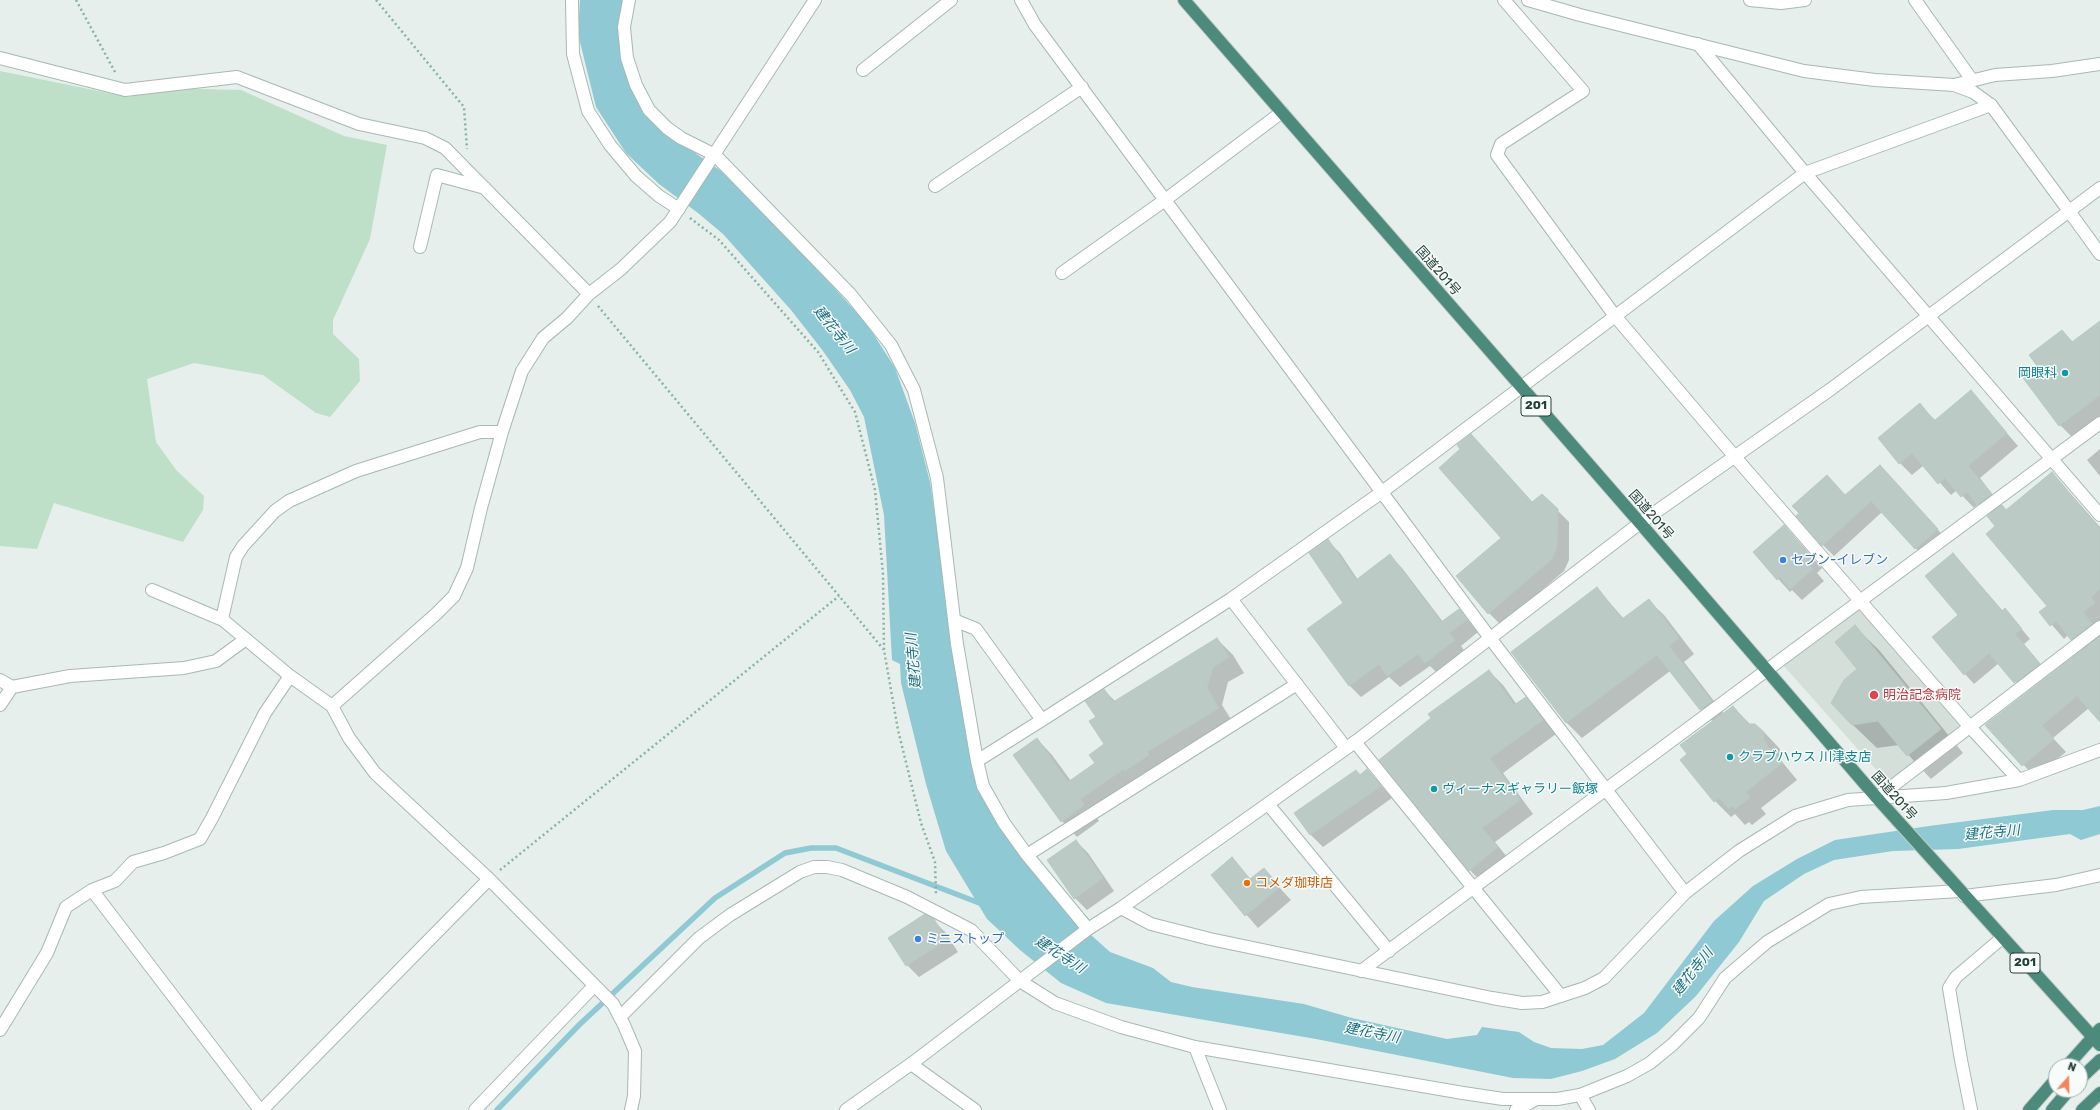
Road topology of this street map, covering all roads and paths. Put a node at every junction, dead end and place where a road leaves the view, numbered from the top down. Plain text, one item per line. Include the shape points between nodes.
1 (76, 0) edge
2 (376, 0) edge
3 (572, 0) edge
4 (629, 0) edge
5 (815, 0) edge
6 (951, 0) edge
7 (1021, 0) edge
8 (1184, 0) edge
9 (1504, 0) edge
10 (1528, 0) edge
11 (1750, 0) edge
12 (1805, 0) edge
13 (1915, 0) edge
14 (1698, 44) junction
15 (0, 58) edge
16 (2100, 64) edge
17 (863, 70) dead end
18 (1972, 80) junction
19 (1954, 85) junction
20 (1082, 87) junction
21 (125, 90) junction
22 (1991, 105) junction
23 (1282, 112) junction
24 (713, 158) junction
25 (469, 172) junction
26 (1805, 173) junction
27 (935, 186) dead end
28 (2100, 188) edge
29 (486, 189) junction
30 (1166, 200) junction
31 (680, 207) junction
32 (2069, 211) junction
33 (420, 247) dead end
34 (2100, 254) edge
35 (1062, 273) dead end
36 (589, 294) junction
37 (1615, 316) junction
38 (1928, 317) junction
39 (1519, 387) junction
40 (2100, 423) edge
41 (502, 432) junction
42 (1735, 457) junction
43 (2051, 459) junction
44 (1382, 492) junction
45 (2100, 515) edge
46 (1640, 523) junction
47 (152, 590) dead end
48 (840, 596) junction
49 (1231, 599) junction
50 (1861, 601) junction
51 (222, 619) junction
52 (954, 620) junction
53 (2100, 627) edge
54 (1490, 638) junction
55 (246, 639) junction
56 (884, 650) junction
57 (1767, 671) junction
58 (290, 676) junction
59 (0, 680) edge
60 (1297, 684) junction
61 (12, 687) junction
62 (0, 705) edge
63 (332, 706) junction
64 (1042, 720) junction
65 (1970, 726) junction
66 (1351, 745) junction
67 (2100, 750) edge
68 (977, 761) junction
69 (2019, 780) junction
70 (1606, 790) junction
71 (1877, 798) junction
72 (1268, 804) junction
73 (1027, 854) junction
74 (2100, 875) edge
75 (489, 879) junction
76 (1474, 888) junction
77 (92, 890) junction
78 (1685, 893) junction
79 (1962, 894) junction
80 (1121, 908) junction
81 (936, 911) junction
82 (1088, 929) junction
83 (2002, 938) junction
84 (1389, 951) junction
85 (1362, 971) junction
86 (1025, 978) junction
87 (594, 986) junction
88 (1561, 996) junction
89 (620, 1017) junction
90 (0, 1030) edge
91 (2097, 1037) edge
92 (1195, 1047) junction
93 (2075, 1058) edge
94 (2100, 1060) edge
95 (911, 1064) junction
96 (2088, 1071) edge
97 (2048, 1088) edge
98 (2100, 1092) edge
99 (1580, 1095) junction
100 (2062, 1098) edge
101 (1534, 1100) junction
102 (970, 1109) edge
103 (261, 1110) edge
104 (475, 1110) edge
105 (631, 1110) edge
106 (846, 1110) edge
107 (1220, 1110) edge
108 (1516, 1110) edge
109 (1589, 1110) edge
110 (1972, 1110) edge
111 (2029, 1110) edge
112 (2052, 1110) edge
113 (2082, 1110) edge

1 - 21 path
2 - 25 path via 464,107
3 - 31 street via 573,54 588,111 610,145 636,176 659,196
4 - 24 street via 624,27 627,58 649,110 667,128
5 - 24 street
6 - 17 street
7 - 20 street via 1035,25
8 - 23 highway, 国道201号 / 201
9 - 37 street via 1583,91 1501,144 1497,155
10 - 14 street via 1580,16
11 - 12 street via 1781,3
13 - 18 street
14 - 19 street via 1804,71 1875,80
14 - 26 street
15 - 21 street
16 - 18 street via 1995,75
18 - 19 street
19 - 22 street via 1973,92
20 - 27 street
20 - 30 street
21 - 25 street via 238,77 359,124 425,138 445,148
22 - 26 street
22 - 32 street
23 - 30 street
23 - 39 highway, 国道201号 / 201
24 - 31 street
24 - 52 street via 852,294 891,345 914,390 937,478
25 - 29 street
26 - 37 street
26 - 38 street
28 - 32 street
29 - 33 street via 436,175
29 - 36 street
30 - 35 street
30 - 44 street
31 - 36 street via 670,222 621,269
31 - 56 path via 719,240 818,352 855,412 876,490 883,574
32 - 34 street
32 - 38 street
36 - 41 street via 567,318 543,338 522,371
36 - 48 path
37 - 39 street
37 - 42 street
38 - 42 street
38 - 43 street
39 - 44 street
39 - 46 highway, 国道201号 / 201
40 - 43 street
41 - 51 street via 480,432 356,471 289,500 275,511 236,557
41 - 63 street via 467,568 454,596
42 - 46 street
42 - 50 street
43 - 45 street
43 - 50 street
44 - 49 street
44 - 54 street
46 - 54 street
46 - 57 highway, 国道201号 / 201
47 - 51 street
48 - 56 path
48 - 75 path
49 - 60 street
49 - 64 street
50 - 57 street
50 - 65 street
51 - 55 street
52 - 64 street via 976,629
52 - 68 street
53 - 65 street
54 - 66 street
54 - 70 street
55 - 58 street
55 - 61 street via 216,661 184,668 70,676
56 - 81 path via 898,730 921,823 935,862
57 - 70 street
57 - 71 highway, 国道201号 / 201
58 - 63 street
58 - 77 street via 265,713 200,839 133,862 115,881
59 - 61 street
60 - 66 street
60 - 73 street
61 - 62 street
63 - 75 street via 349,738 375,773
64 - 68 street
65 - 69 street
65 - 71 street
66 - 72 street
66 - 76 street
67 - 69 street
68 - 73 street via 983,786 1004,823
69 - 71 street via 1946,793
70 - 76 street
70 - 78 street
71 - 78 street via 1848,800 1795,816 1738,851
71 - 79 highway, 国道201号 / 201
72 - 80 street
72 - 84 street
73 - 82 street
74 - 79 street via 2056,884
75 - 87 street
75 - 103 street
76 - 84 street
76 - 88 street
77 - 90 street via 66,907 47,953
77 - 103 street
78 - 88 street via 1604,978
79 - 83 highway, 国道201号 / 201
79 - 99 street via 1861,897 1829,904 1767,942 1725,978 1699,1018 1650,1064
80 - 82 street
80 - 85 street via 1151,924
81 - 86 street via 971,930
81 - 89 street via 842,870 814,867 800,872 770,890 699,938
82 - 86 street
83 - 91 highway, 国道201号 / 201
83 - 110 street via 1956,977 1949,988 1960,1060
84 - 85 street
85 - 88 street via 1522,1003 1542,1002
86 - 92 street via 1055,1003 1121,1027
86 - 95 street
87 - 89 street via 613,1004
87 - 104 street
89 - 105 street via 635,1051 634,1096
91 - 93 highway
92 - 101 street via 1496,1098
92 - 107 street
94 - 96 highway
95 - 102 street
95 - 106 street
97 - 111 highway
98 - 113 highway
99 - 101 street
99 - 109 street
100 - 112 highway
101 - 108 street

